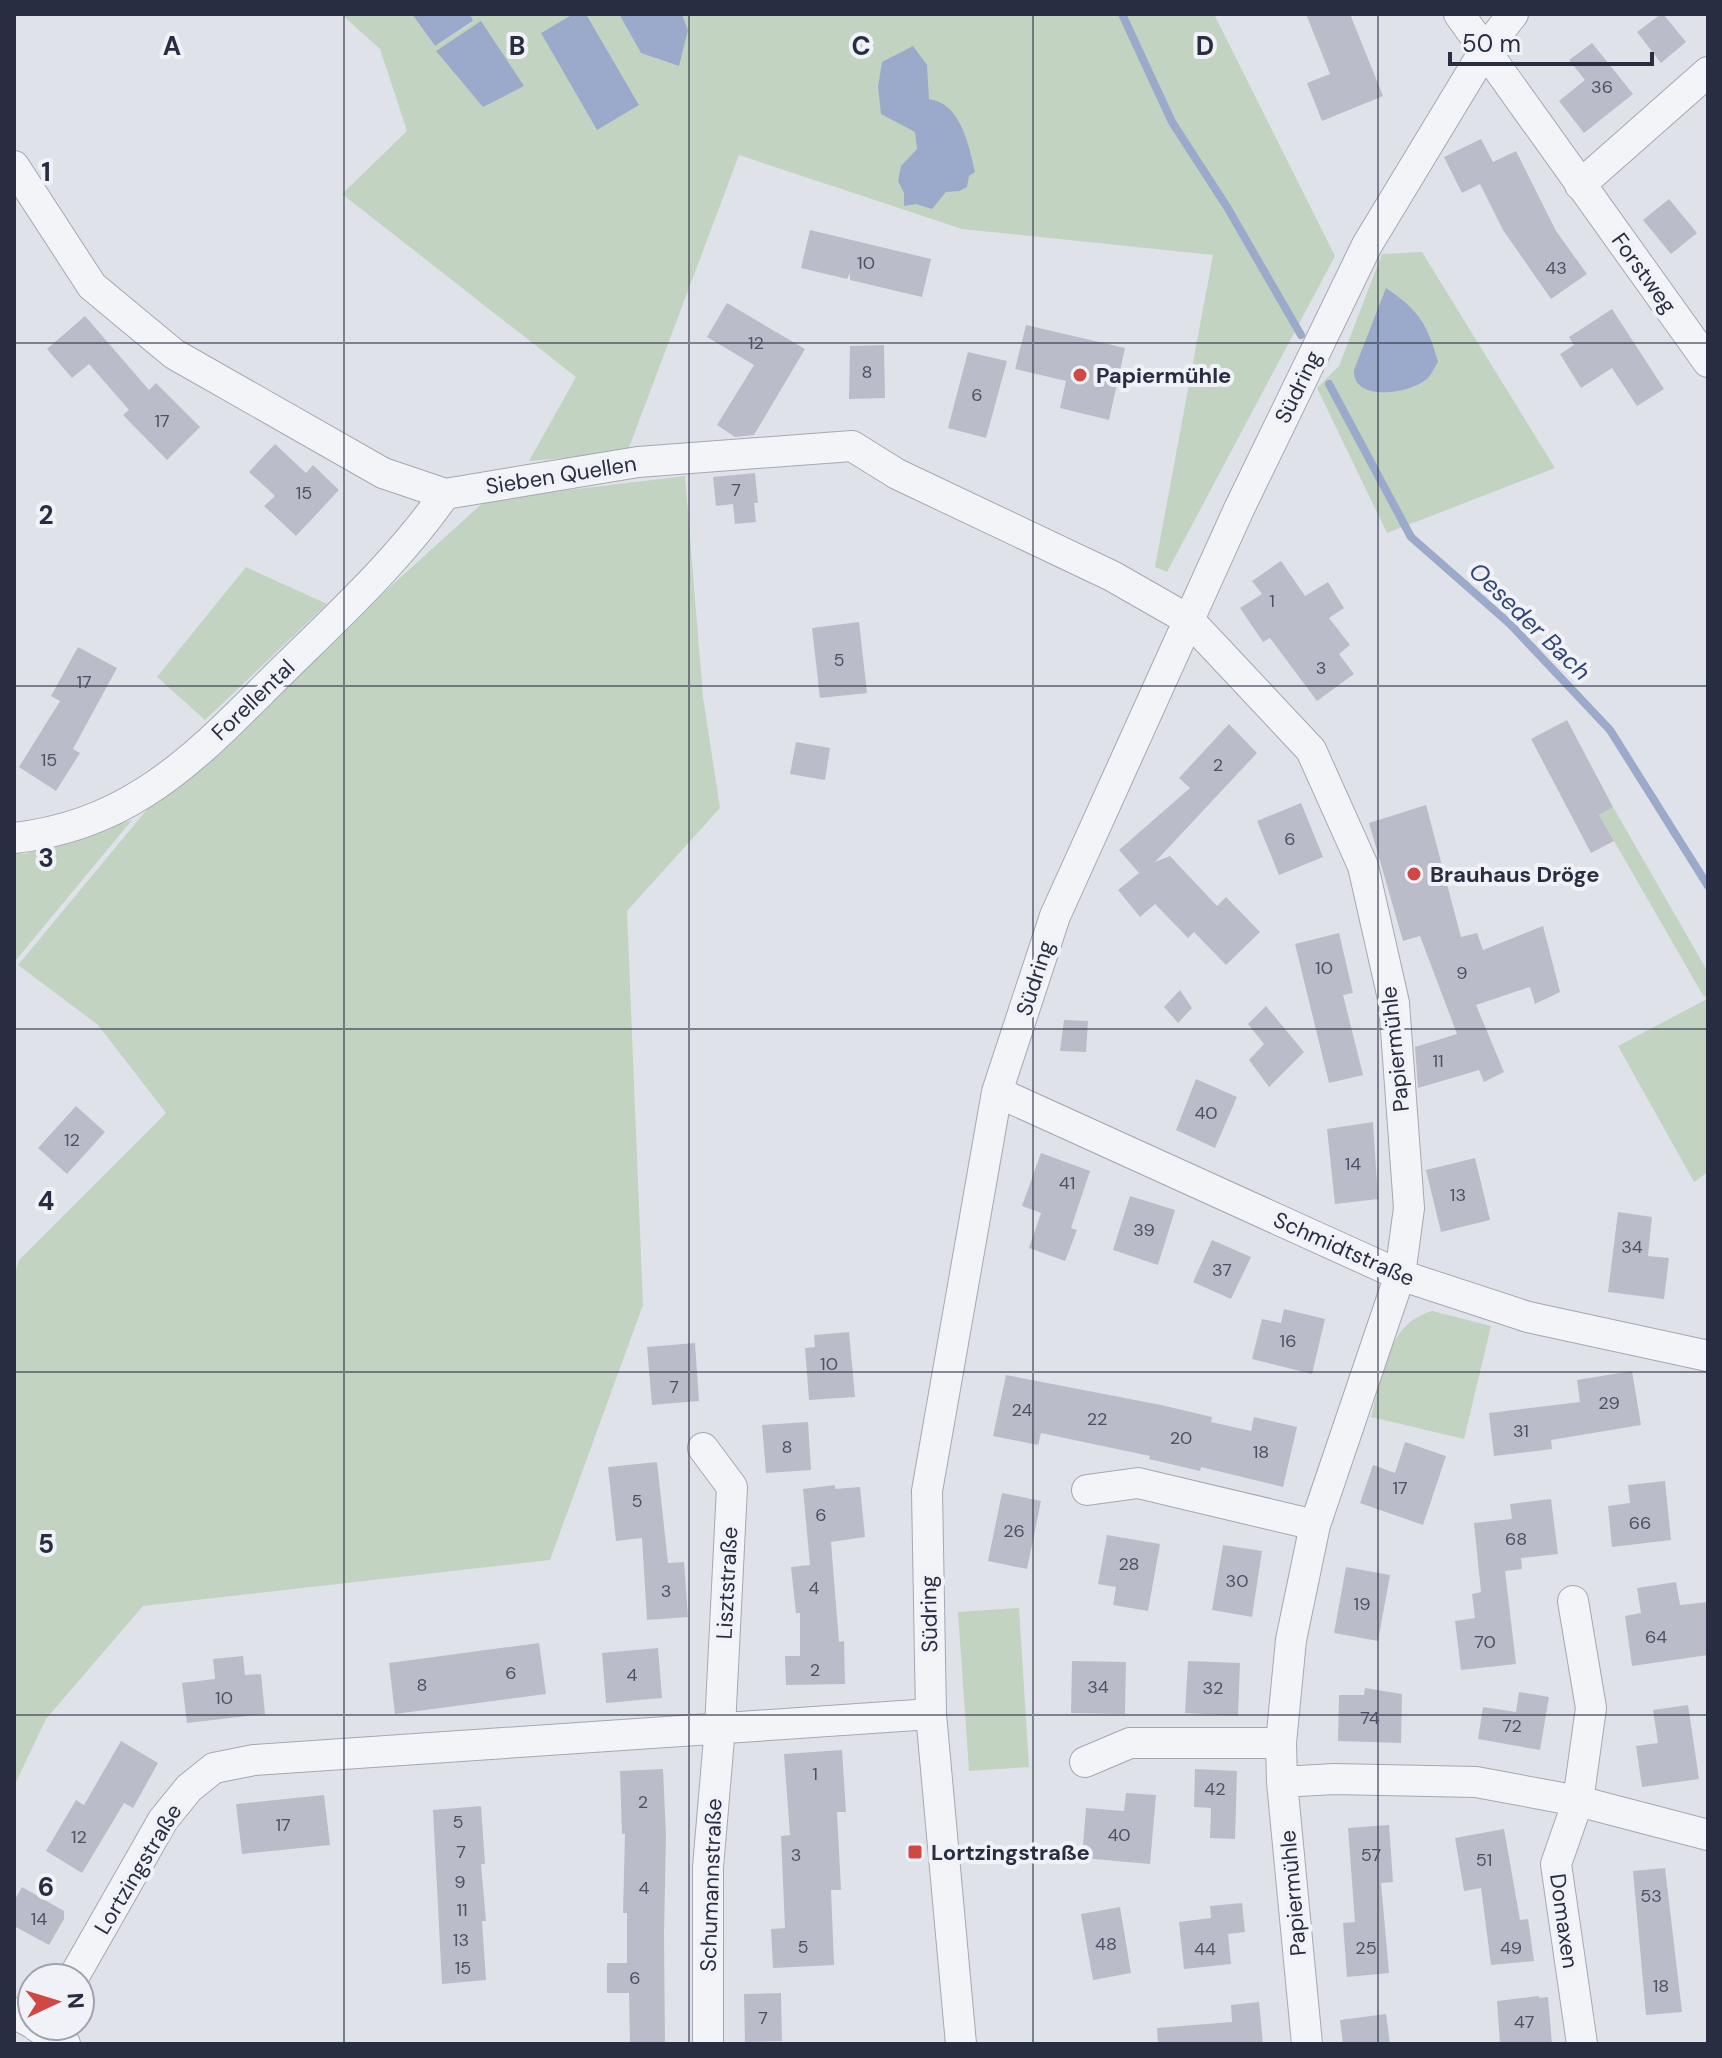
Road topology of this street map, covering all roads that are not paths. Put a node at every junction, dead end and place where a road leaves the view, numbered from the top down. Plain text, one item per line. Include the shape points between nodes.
1 (1459, 14) edge
2 (1513, 14) edge
3 (1485, 50) junction
4 (1708, 72) edge
5 (14, 166) edge
6 (1580, 185) junction
7 (1708, 362) edge
8 (445, 494) junction
9 (1189, 620) junction
10 (14, 838) edge
11 (997, 1092) junction
12 (1400, 1275) junction
13 (1708, 1356) edge
14 (703, 1448) dead end
15 (1087, 1490) dead end
16 (1315, 1525) junction
17 (1573, 1601) dead end
18 (931, 1714) junction
19 (720, 1727) junction
20 (1281, 1743) junction
21 (1085, 1762) dead end
22 (1282, 1782) junction
23 (1578, 1801) junction
24 (1708, 1835) edge
25 (82, 1962) edge
26 (708, 2044) edge
27 (961, 2044) edge
28 (1307, 2044) edge
29 (1582, 2044) edge

1 - 3 street, Forstweg
2 - 3 street, Südring
3 - 6 street, Forstweg
3 - 9 street, Südring via 1367,245
4 - 6 street
5 - 8 street, Sieben Quellen via 92,286 174,354 383,473
6 - 7 street, Forstweg
8 - 9 street, Sieben Quellen via 638,462 852,446 897,474 1112,576
8 - 10 street, Forellental via 420,530 370,583 209,743 146,792 95,819
9 - 11 street, Südring via 1055,916
9 - 12 street, Papiermühle via 1311,750 1363,866 1394,1003 1409,1208
11 - 12 street, Schmidtstraße
11 - 18 street, Südring via 927,1491
12 - 13 street, Schmidtstraße via 1528,1317
12 - 16 street, Papiermühle
14 - 19 street, Lisztstraße via 732,1487
15 - 16 street via 1138,1483
16 - 20 street, Papiermühle via 1291,1640
17 - 23 street, Domaxen via 1591,1708
18 - 19 street, Lortzingstraße
18 - 27 street, Südring
19 - 25 street, Lortzingstraße via 254,1760 214,1768 163,1820
19 - 26 street, Schumannstraße via 708,1867
20 - 21 street via 1130,1743
20 - 22 street, Papiermühle
22 - 23 street via 1476,1782
22 - 28 street, Papiermühle
23 - 24 street
23 - 29 street, Domaxen via 1556,1864

